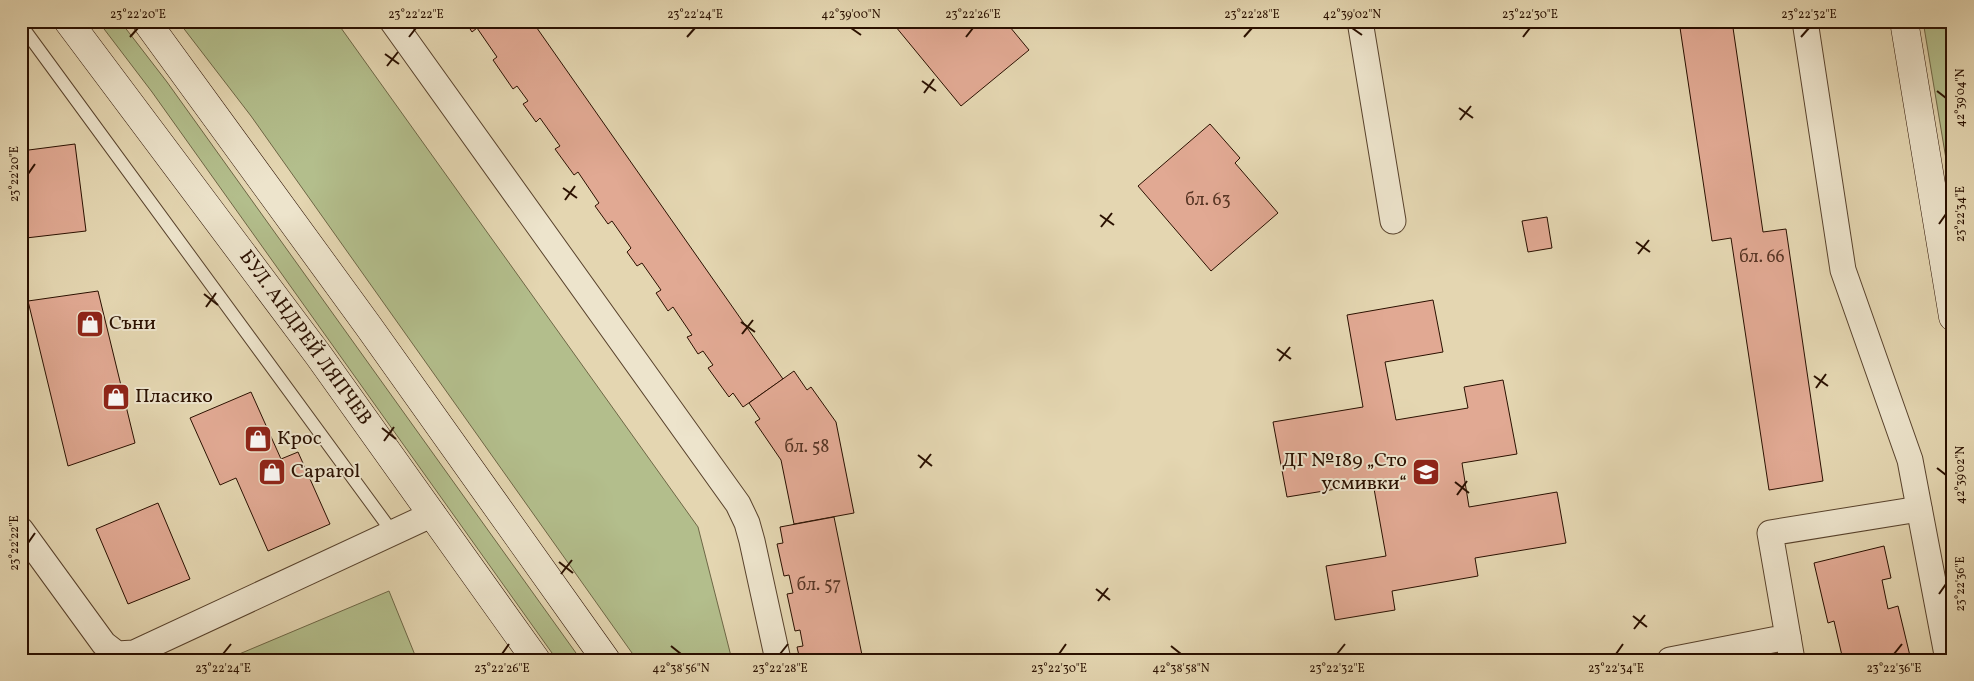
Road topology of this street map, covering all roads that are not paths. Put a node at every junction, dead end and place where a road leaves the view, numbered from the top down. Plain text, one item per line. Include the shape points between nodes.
1 (68, 21) edge
2 (146, 21) edge
3 (392, 21) edge
4 (1360, 21) edge
5 (1805, 21) edge
6 (1904, 21) edge
7 (21, 25) edge
8 (1393, 221) dead end
9 (1953, 317) edge
10 (1919, 509) junction
11 (433, 514) junction
12 (21, 530) edge
13 (392, 533) junction
14 (1790, 648) edge
15 (536, 660) edge
16 (606, 660) edge
17 (778, 660) edge
18 (1670, 660) edge
19 (1948, 660) edge

1 - 11 main road, БУЛ. АНДРЕЙ ЛЯПЧЕВ
2 - 16 main road
3 - 17 street via 738,504 752,542
4 - 8 street
5 - 10 street via 1844,270 1910,460
6 - 9 main road
7 - 13 lane
10 - 14 street via 1770,534
10 - 19 street
11 - 13 street
11 - 15 main road, БУЛ. АНДРЕЙ ЛЯПЧЕВ
12 - 13 street via 104,644 117,654 134,653
14 - 18 street

